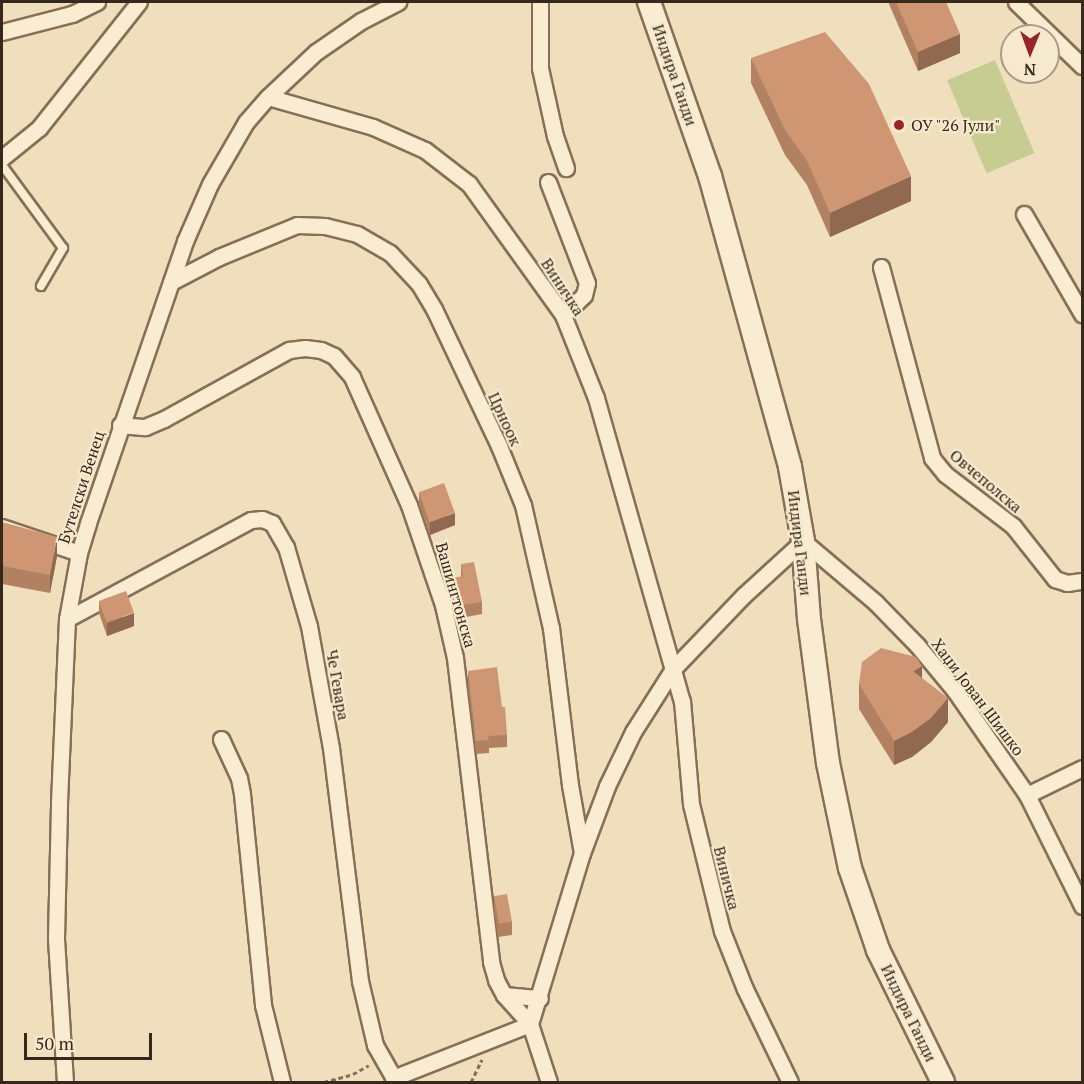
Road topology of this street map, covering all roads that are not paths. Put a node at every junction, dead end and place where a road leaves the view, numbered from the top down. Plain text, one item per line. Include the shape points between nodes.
1 (98, 2) edge
2 (139, 2) edge
3 (398, 2) edge
4 (540, 2) edge
5 (649, 2) edge
6 (1016, 2) edge
7 (2, 32) edge
8 (1083, 66) edge
9 (267, 97) junction
10 (2, 158) edge
11 (2, 165) edge
12 (566, 168) dead end
13 (548, 182) dead end
14 (1024, 214) dead end
15 (881, 267) dead end
16 (171, 282) junction
17 (41, 286) dead end
18 (1083, 314) edge
19 (563, 315) junction
20 (120, 425) junction
21 (2, 527) edge
22 (803, 541) junction
23 (79, 553) junction
24 (1083, 581) edge
25 (67, 619) junction
26 (673, 669) junction
27 (221, 739) dead end
28 (1083, 768) edge
29 (1027, 795) junction
30 (582, 853) junction
31 (1083, 906) edge
32 (504, 995) junction
33 (540, 998) junction
34 (530, 1024) junction
35 (394, 1080) edge
36 (65, 1083) edge
37 (282, 1083) edge
38 (549, 1083) edge
39 (790, 1083) edge
40 (943, 1083) edge

1 - 7 street via 72,14
2 - 10 street via 39,128
3 - 9 street, Бутелски Венец via 361,21 316,52
4 - 12 street via 540,68
5 - 22 street, Индира Ганди via 710,176 790,467
6 - 8 street
9 - 16 street, Бутелски Венец via 246,122 210,184
9 - 19 street, Виничка via 373,127 425,150 469,184
11 - 17 lane via 63,248
13 - 19 street via 587,283 584,295
14 - 18 street
15 - 24 street, Овчеполска via 932,458 945,474 1013,526 1056,579 1067,584
16 - 20 street, Бутелски Венец
16 - 30 street, Црноок via 297,225 325,226 357,234 390,253 418,284 434,309 523,505 551,628
19 - 26 street, Виничка via 596,398
20 - 23 street, Бутелски Венец
20 - 32 street, Вашингтонска via 145,427 164,419 289,350 321,350 334,356 352,377 410,505 443,605 455,658 491,962
21 - 23 street
22 - 26 street
22 - 29 street, Хаџи Јован Шишко via 876,603 917,645 955,691
22 - 40 street, Индира Ганди via 828,763 850,868 878,950
23 - 25 street, Бутелски Венец
25 - 35 street, Че Гевара via 251,520 272,523 286,547 309,626 331,748 360,981 375,1046
25 - 36 street, Бутелски Венец via 56,938
26 - 30 street via 633,732
26 - 39 street, Виничка via 682,701 691,804 720,921 745,989
27 - 37 street via 242,794 263,1005
28 - 29 street
29 - 31 street, Хаџи Јован Шишко
30 - 33 street
32 - 33 street
32 - 34 street, Вашингтонска
33 - 34 street
34 - 35 street
34 - 38 street, Вашингтонска

